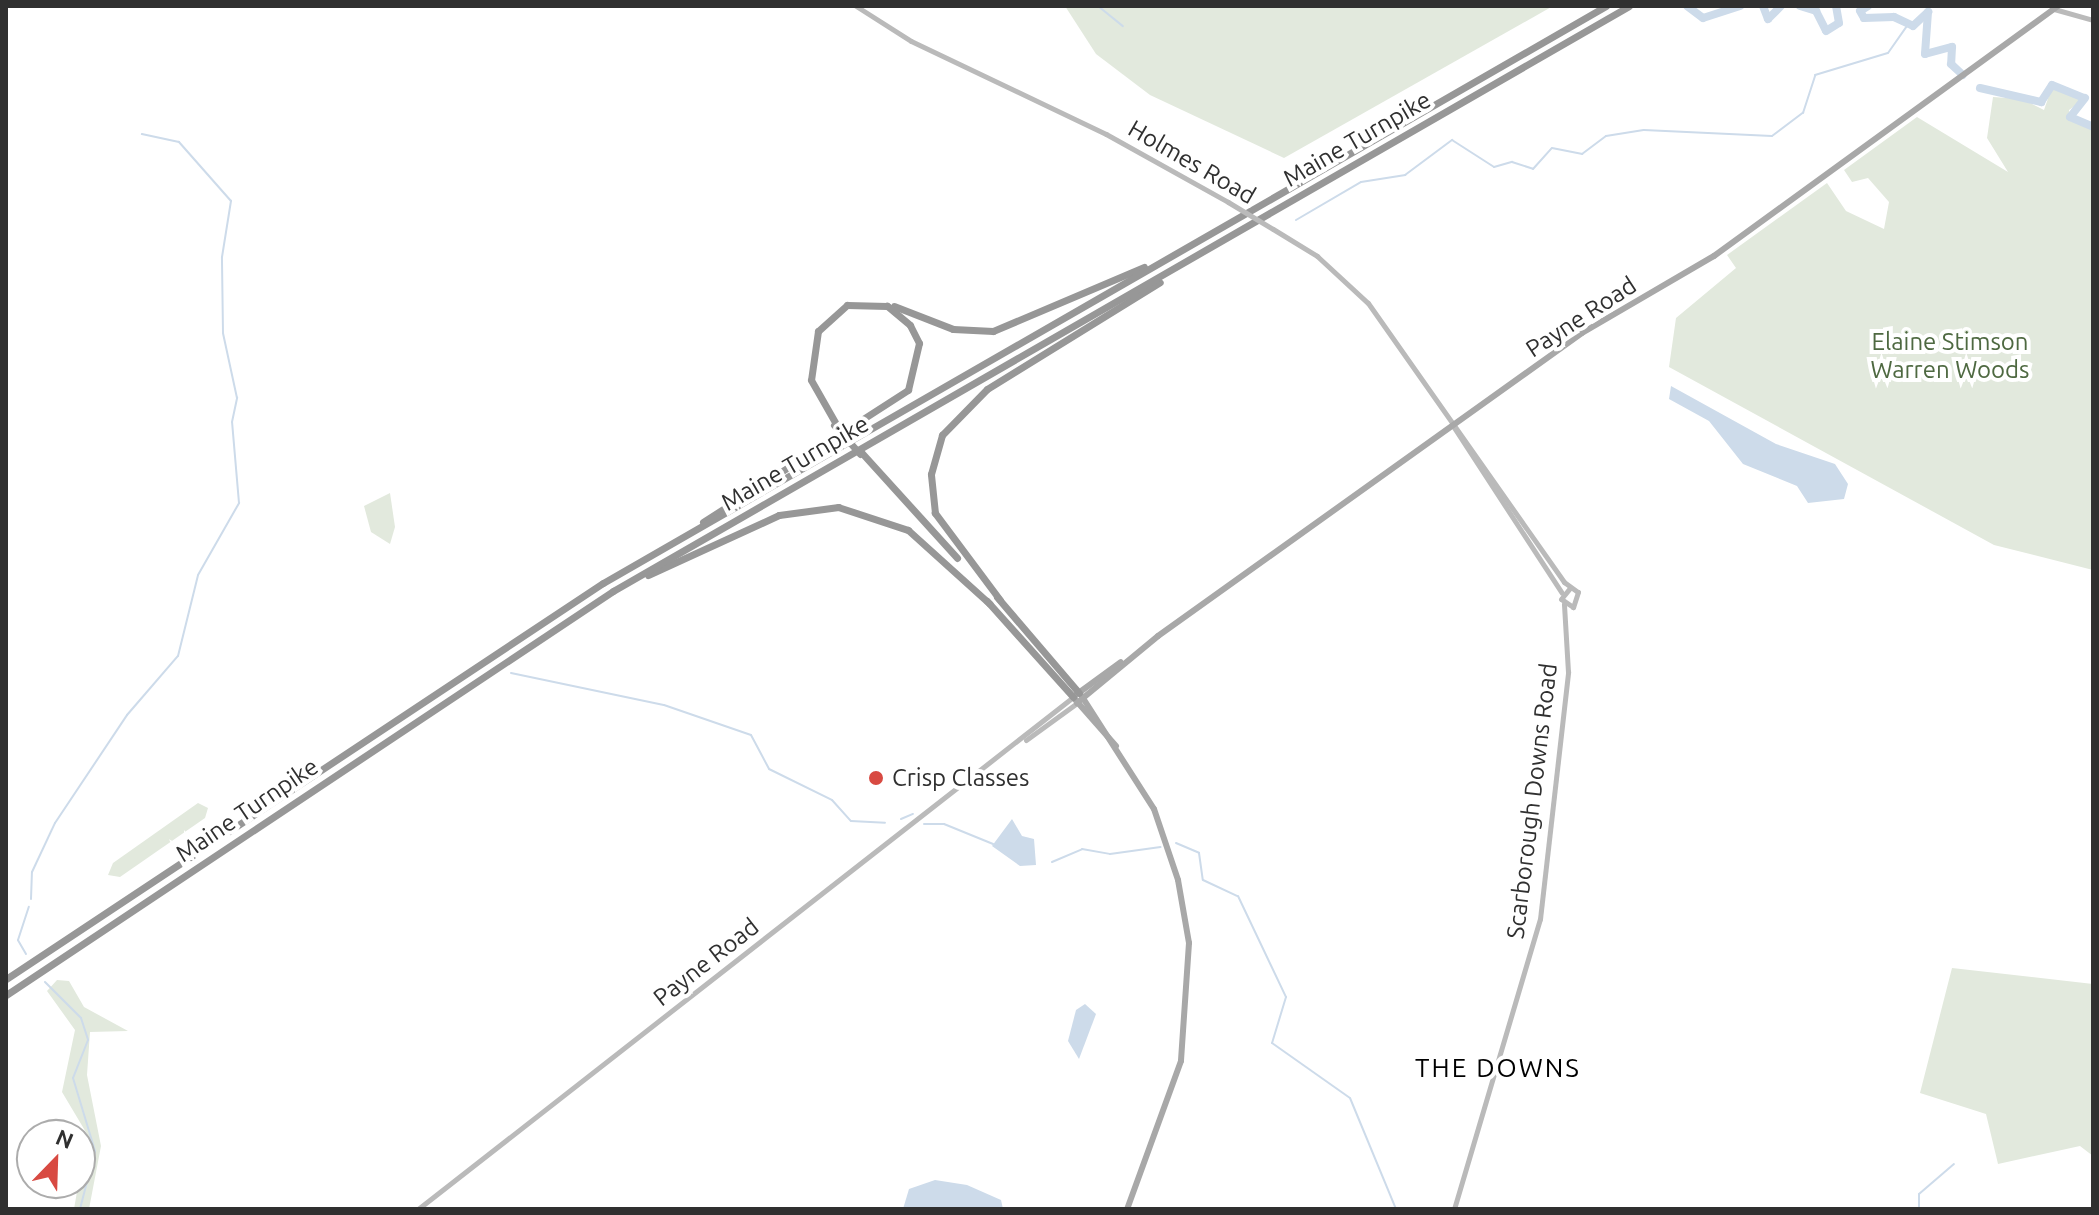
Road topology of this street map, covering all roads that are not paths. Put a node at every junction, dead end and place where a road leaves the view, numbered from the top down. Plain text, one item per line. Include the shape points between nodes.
1 (856, 6) edge
2 (1606, 6) edge
3 (1629, 6) edge
4 (2056, 8) edge
5 (2093, 20) edge
6 (1210, 246) junction
7 (1182, 249) junction
8 (835, 424) junction
9 (1454, 425) junction
10 (861, 453) junction
11 (699, 527) junction
12 (1570, 588) junction
13 (613, 591) junction
14 (1562, 593) junction
15 (1000, 600) junction
16 (990, 604) junction
17 (1567, 606) junction
18 (1078, 698) junction
19 (6, 979) edge
20 (6, 995) edge
21 (418, 1209) edge
22 (1127, 1209) edge
23 (1454, 1209) edge

1 - 9 street, Holmes Road, bridge via 911,41 1110,136 1317,256 1368,303
2 - 7 highway, Maine Turnpike
3 - 6 highway, Maine Turnpike
4 - 5 street
4 - 9 main road, Payne Road via 1725,248 1582,333
6 - 13 highway, Maine Turnpike
6 - 15 highway via 987,389 942,435 931,474 935,513
7 - 8 highway via 993,331 953,329 872,300 843,304 820,323 808,361 812,391
7 - 11 highway, Maine Turnpike
8 - 10 highway, bridge
8 - 11 highway via 813,390 814,340 847,305 887,306 910,325 919,343 908,390
9 - 12 street
9 - 14 street
9 - 18 main road, Payne Road
10 - 15 highway
10 - 16 highway
11 - 19 highway, Maine Turnpike via 551,616
12 - 14 street
12 - 17 street via 1580,598
13 - 16 highway via 771,518 828,507 864,511 908,530
13 - 20 highway, Maine Turnpike
14 - 17 street
15 - 18 highway
16 - 18 highway
17 - 23 street, Scarborough Downs Road via 1568,672 1540,919
18 - 21 street, Payne Road
18 - 22 main road via 1116,746 1169,848 1190,970 1177,1075

